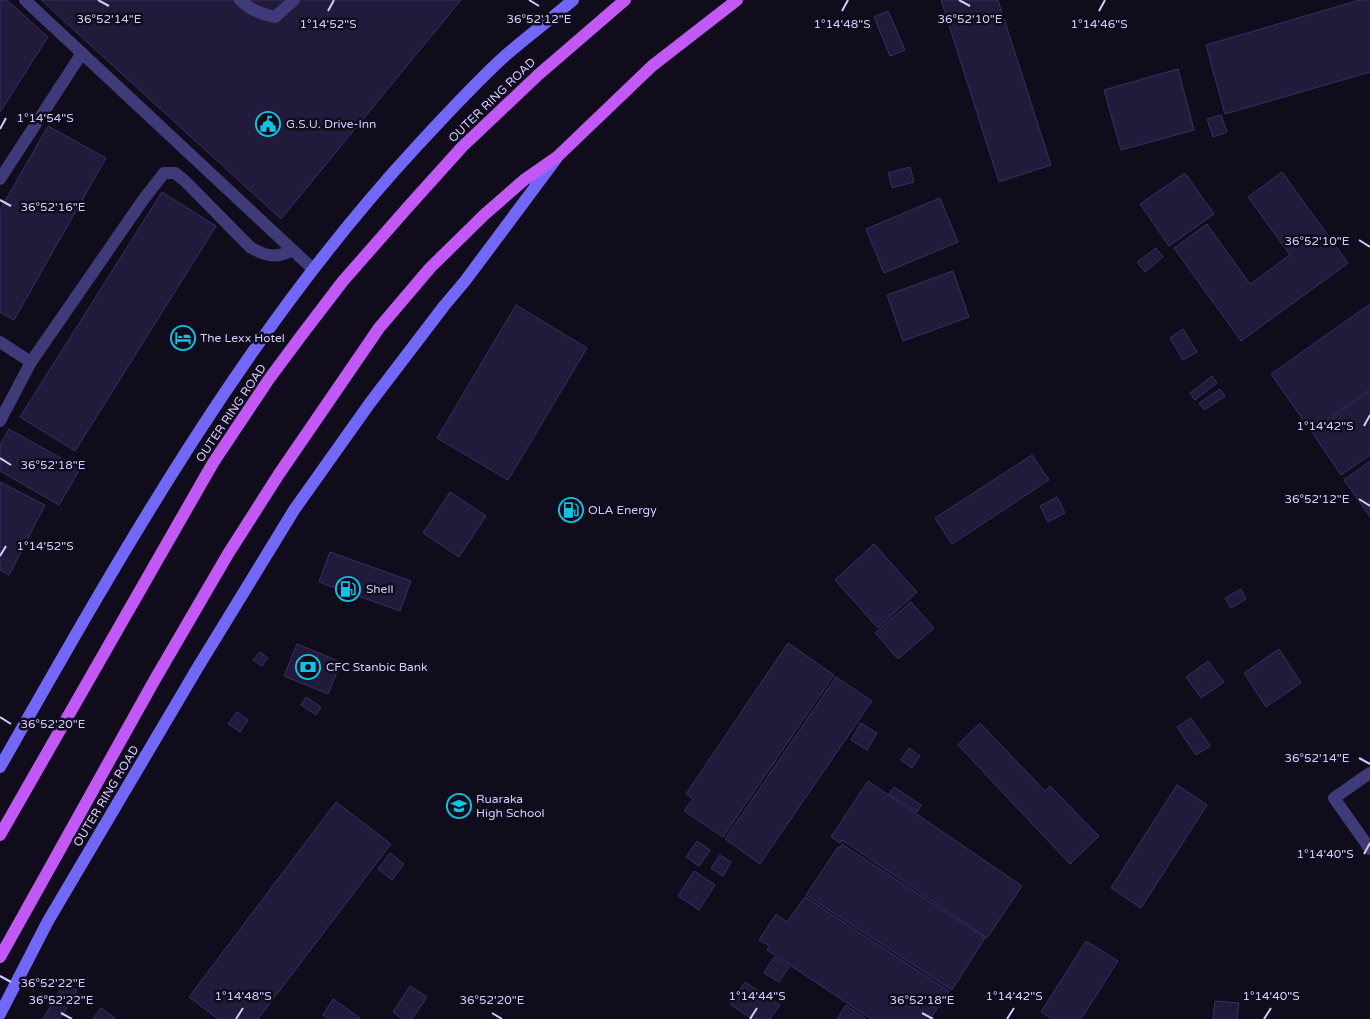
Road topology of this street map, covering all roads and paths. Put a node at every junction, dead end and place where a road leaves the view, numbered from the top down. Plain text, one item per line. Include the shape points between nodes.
1 (25, 0) edge
2 (240, 0) edge
3 (294, 0) edge
4 (573, 0) edge
5 (625, 0) edge
6 (737, 0) edge
7 (82, 53) junction
8 (557, 157) junction
9 (0, 179) edge
10 (292, 250) junction
11 (313, 269) junction
12 (0, 342) edge
13 (31, 362) junction
14 (0, 421) edge
15 (0, 767) edge
16 (1370, 773) edge
17 (0, 835) edge
18 (1370, 849) edge
19 (0, 957) edge
20 (0, 1014) edge

1 - 7 street
2 - 3 street via 249,8 275,17
4 - 11 main road, OUTER RING ROAD via 506,56 457,103 362,208
5 - 17 main road, OUTER RING ROAD via 538,75 462,147 343,281 304,332 213,463
6 - 8 main road, OUTER RING ROAD via 652,66
7 - 9 street
7 - 10 street
8 - 19 main road, OUTER RING ROAD via 524,180 484,215 430,268 379,328 228,554
8 - 20 main road, OUTER RING ROAD via 370,403 294,510 48,921
10 - 11 street
10 - 13 street via 279,257 256,251 185,181 175,173 164,173
11 - 15 main road, OUTER RING ROAD via 240,369 127,545
12 - 13 street
13 - 14 street
16 - 18 street via 1334,798

